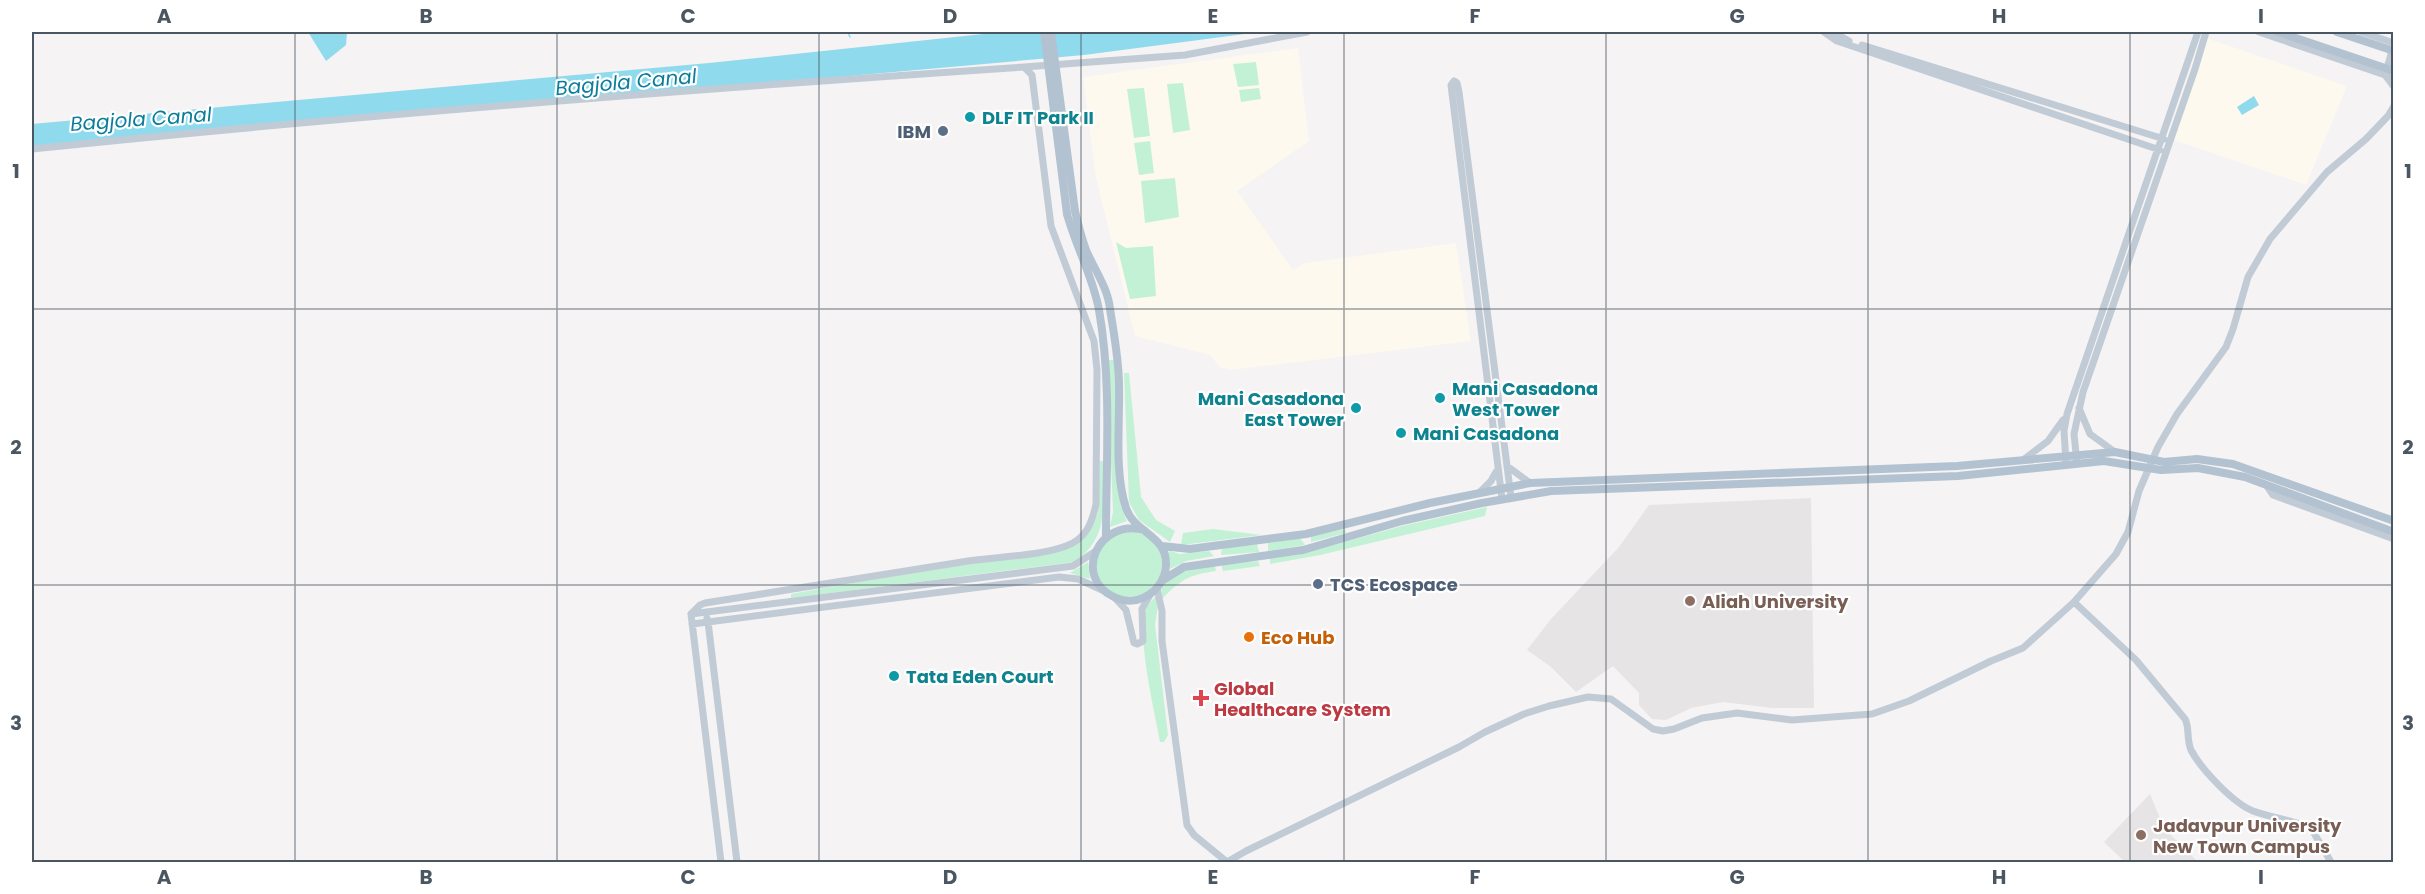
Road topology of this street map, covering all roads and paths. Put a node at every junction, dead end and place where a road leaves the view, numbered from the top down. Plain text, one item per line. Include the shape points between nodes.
1 (1044, 32) edge
2 (1051, 32) edge
3 (1307, 32) edge
4 (1824, 32) edge
5 (1833, 32) edge
6 (2198, 32) edge
7 (2206, 32) edge
8 (2259, 32) edge
9 (2278, 32) edge
10 (2337, 32) edge
11 (2361, 32) edge
12 (2376, 34) edge
13 (2378, 45) junction
14 (2393, 48) edge
15 (1024, 67) junction
16 (2388, 71) edge
17 (2394, 78) edge
18 (2394, 87) edge
19 (2394, 106) edge
20 (2165, 140) junction
21 (32, 149) edge
22 (2161, 150) junction
23 (1071, 213) junction
24 (2079, 408) junction
25 (2067, 414) junction
26 (2115, 452) junction
27 (2076, 454) junction
28 (2066, 455) junction
29 (1097, 457) junction
30 (1107, 457) junction
31 (2023, 460) junction
32 (2077, 463) junction
33 (2066, 464) junction
34 (2151, 464) junction
35 (1507, 466) junction
36 (1497, 470) junction
37 (1530, 483) junction
38 (2267, 486) junction
39 (1510, 488) junction
40 (1500, 489) junction
41 (1479, 493) junction
42 (1512, 497) junction
43 (1502, 499) junction
44 (2394, 521) edge
45 (1144, 530) junction
46 (2394, 532) edge
47 (1106, 536) junction
48 (2394, 539) edge
49 (1162, 546) junction
50 (1095, 551) junction
51 (1163, 580) junction
52 (1157, 589) junction
53 (1104, 591) junction
54 (1150, 595) junction
55 (1113, 597) junction
56 (2074, 602) junction
57 (706, 612) junction
58 (691, 614) junction
59 (708, 622) junction
60 (692, 624) junction
61 (721, 862) edge
62 (737, 862) edge
63 (1227, 862) edge
64 (2331, 862) edge

1 - 23 main road, bridge
2 - 23 main road, bridge
3 - 15 street via 1185,55
4 - 22 street via 1837,41
5 - 20 street via 1844,39
6 - 20 street
7 - 20 street
8 - 16 street
9 - 16 main road
10 - 13 main road
11 - 12 street
12 - 13 street
12 - 14 street
13 - 14 main road
14 - 16 street
15 - 21 street via 647,94
15 - 29 street via 1032,75 1051,226 1094,340
16 - 17 street
16 - 18 street
19 - 34 street via 2366,139 2327,172 2270,239 2246,284 2226,347 2177,414
20 - 22 street
22 - 24 street
22 - 25 street
23 - 30 main road via 1074,241 1094,284 1099,313 1106,371
23 - 45 main road via 1110,306 1119,383 1123,494 1126,510
24 - 26 street via 2090,434
24 - 27 street via 2074,434
25 - 28 street
25 - 31 street via 2048,441
26 - 27 main road
26 - 34 main road
27 - 28 main road
27 - 32 street
28 - 31 main road
28 - 33 street
29 - 30 street
29 - 58 street via 1093,520 1086,533 1066,546 705,603
30 - 47 main road
31 - 37 main road
32 - 33 main road
32 - 34 main road
33 - 42 main road via 1958,476 1551,491
34 - 38 main road via 2167,470 2215,470
34 - 44 main road via 2197,459 2233,464
34 - 56 street via 2120,547
35 - 36 street via 1459,92 1454,81 1451,85
35 - 37 street
35 - 39 street
36 - 40 street
36 - 41 street
37 - 39 main road
38 - 46 main road
38 - 48 street via 2273,495
39 - 40 main road
39 - 42 street
40 - 41 main road
40 - 43 street
41 - 49 main road via 1306,534 1190,549
42 - 43 main road
43 - 51 main road via 1402,521 1303,550 1184,567
45 - 47 main road via 1125,528
45 - 49 main road
47 - 50 main road
49 - 51 main road via 1166,563
50 - 53 main road via 1093,568
50 - 57 street via 1073,566
51 - 52 main road
52 - 54 main road
52 - 63 street via 1187,825
53 - 55 main road
53 - 59 street via 1078,579 1059,577
54 - 55 main road via 1132,601
54 - 55 street via 1142,609 1143,641 1137,644 1126,610
56 - 63 street via 2024,648 1876,713 1792,720 1737,713 1702,718 1663,731 1653,729 1611,699 1588,697 1539,709 1493,728
56 - 64 street via 2136,660 2185,719 2192,750 2220,786 2248,808 2311,828
57 - 58 street
57 - 59 street
58 - 60 street
59 - 60 street
59 - 62 street
60 - 61 street

